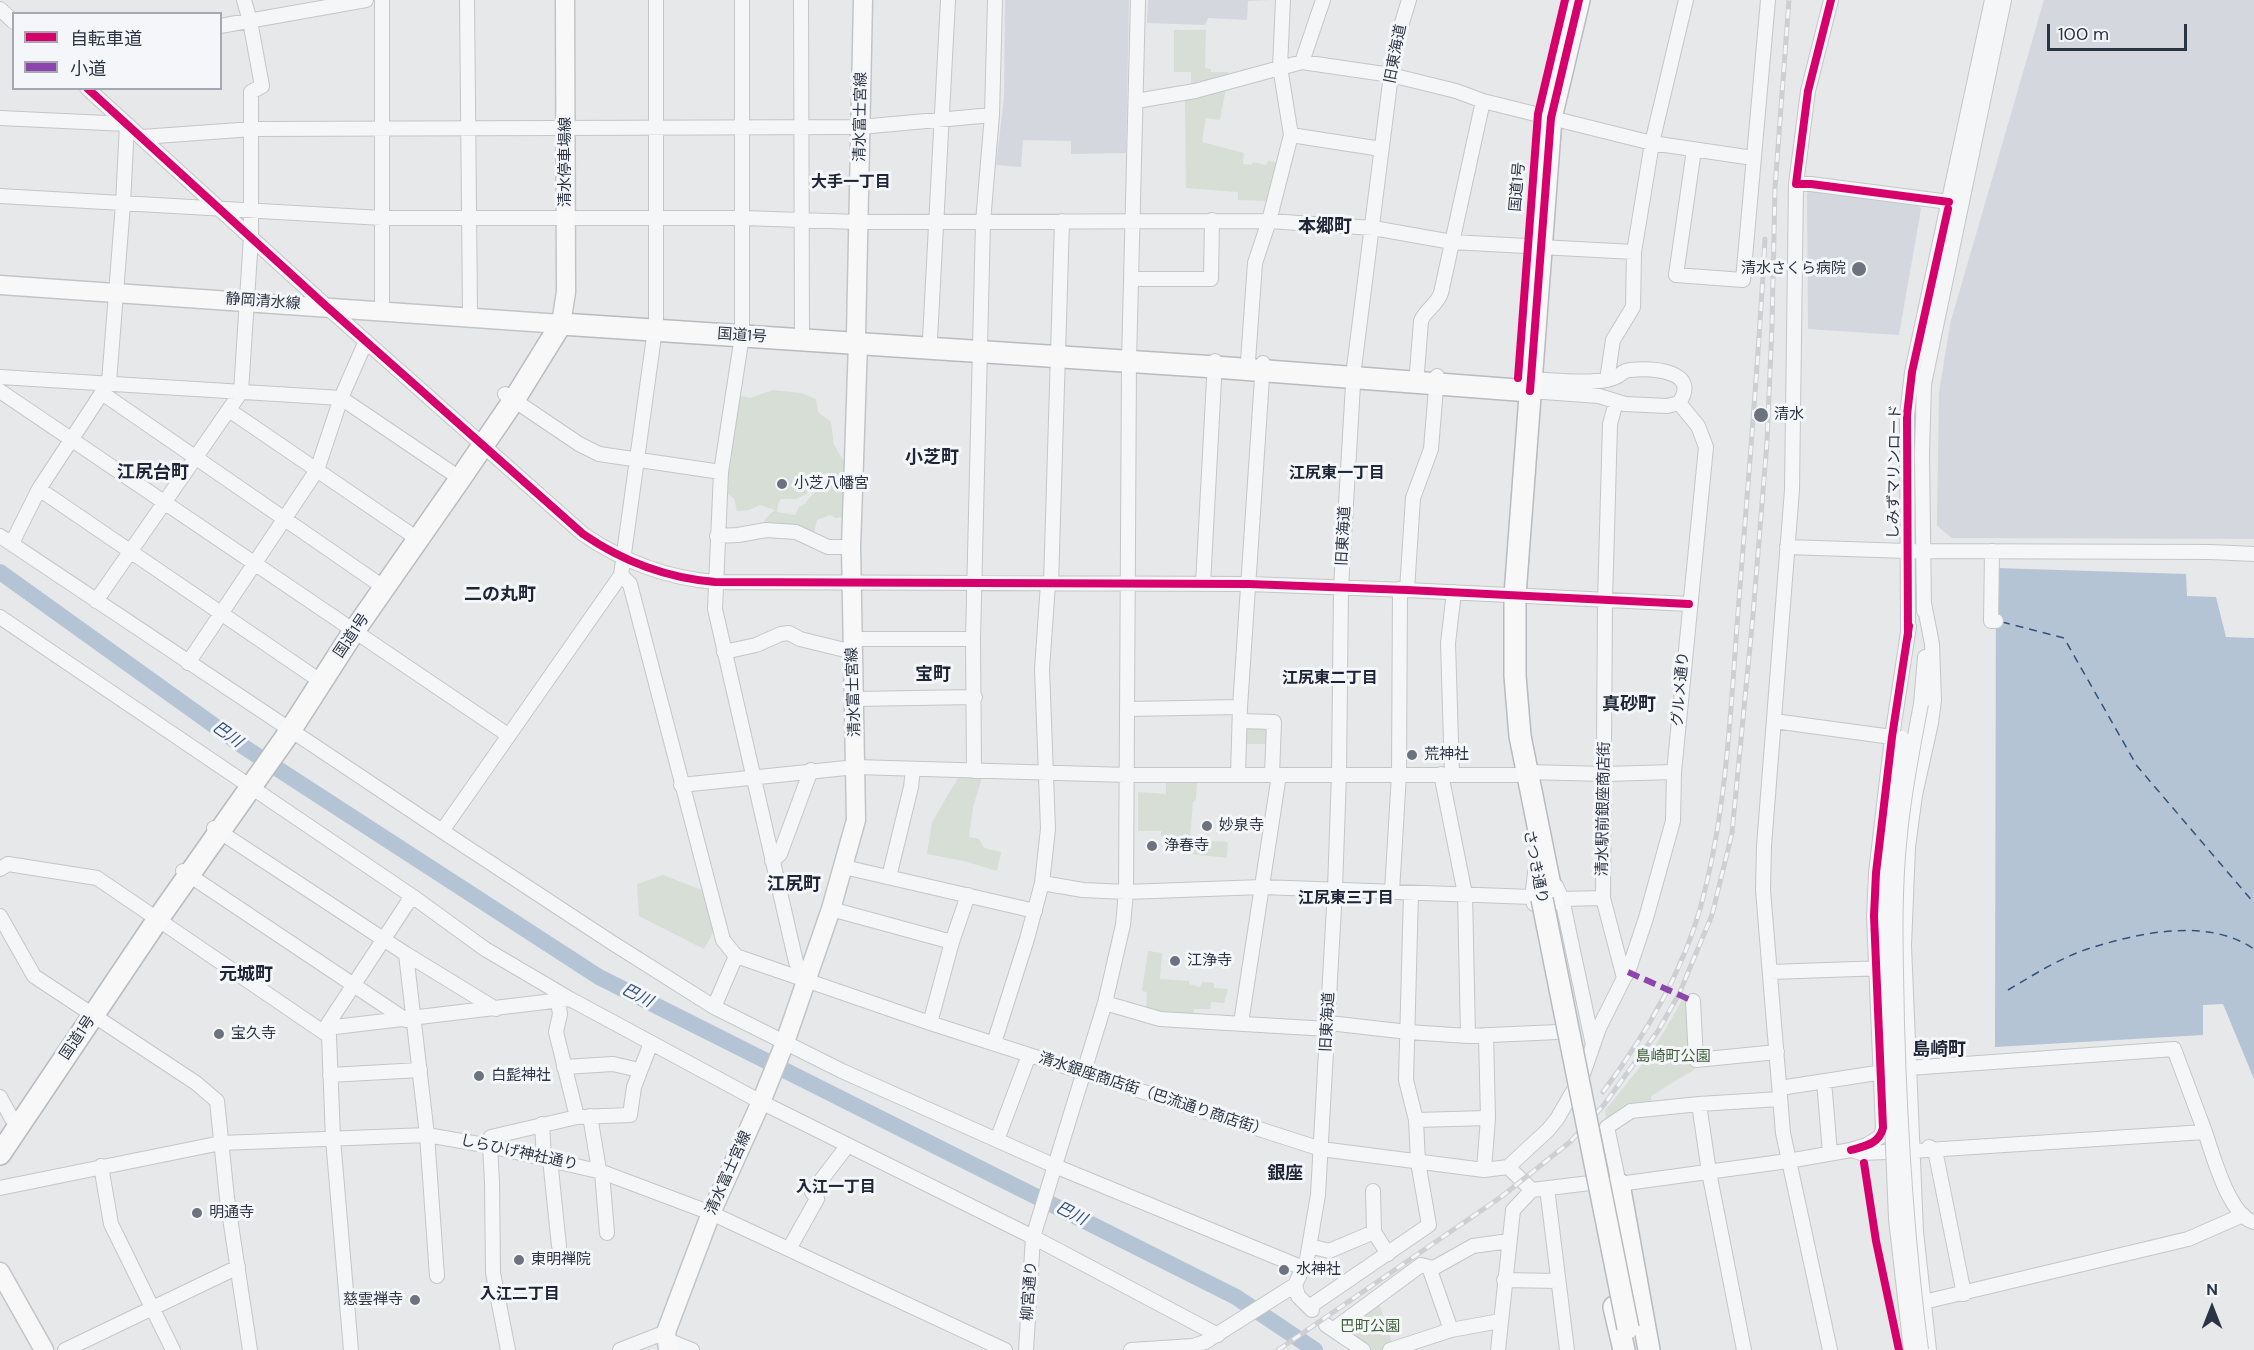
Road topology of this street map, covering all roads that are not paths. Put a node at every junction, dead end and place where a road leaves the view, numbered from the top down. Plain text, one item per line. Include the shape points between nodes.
1 (244, 0) edge
2 (366, 0) edge
3 (382, 0) edge
4 (467, 0) edge
5 (556, 0) edge
6 (565, 0) edge
7 (656, 0) edge
8 (742, 0) edge
9 (801, 0) edge
10 (863, 0) edge
11 (948, 0) edge
12 (995, 0) edge
13 (1138, 0) edge
14 (1283, 0) edge
15 (1323, 0) edge
16 (1409, 0) edge
17 (1564, 0) edge
18 (1579, 0) edge
19 (1686, 0) edge
20 (1765, 0) edge
21 (1831, 0) edge
22 (1992, 0) edge
23 (2004, 0) edge
24 (319, 4) edge
25 (0, 9) edge
26 (12, 19) edge
27 (250, 21) junction
28 (222, 26) edge
29 (1302, 62) junction
30 (1280, 67) junction
31 (1391, 75) junction
32 (89, 90) edge
33 (1136, 101) junction
34 (1483, 101) junction
35 (992, 115) junction
36 (1544, 116) junction
37 (0, 118) edge
38 (943, 119) junction
39 (127, 124) junction
40 (656, 128) junction
41 (742, 128) junction
42 (801, 128) junction
43 (861, 128) junction
44 (253, 129) junction
45 (382, 129) junction
46 (468, 129) junction
47 (561, 129) junction
48 (1291, 135) junction
49 (142, 137) junction
50 (1652, 143) junction
51 (1381, 149) junction
52 (1694, 150) junction
53 (1753, 158) junction
54 (1796, 184) junction
55 (0, 196) edge
56 (1949, 202) junction
57 (123, 204) junction
58 (223, 210) junction
59 (252, 211) junction
60 (382, 218) junction
61 (468, 218) junction
62 (561, 218) junction
63 (657, 218) junction
64 (742, 218) junction
65 (801, 219) junction
66 (1212, 220) junction
67 (937, 221) junction
68 (1062, 221) junction
69 (1134, 221) junction
70 (1269, 221) junction
71 (858, 222) junction
72 (983, 222) junction
73 (1373, 228) junction
74 (251, 237) junction
75 (1452, 242) junction
76 (1533, 246) junction
77 (1634, 252) junction
78 (0, 276) edge
79 (1132, 279) junction
80 (0, 285) edge
81 (117, 288) junction
82 (246, 297) junction
83 (322, 302) junction
84 (382, 302) junction
85 (470, 310) junction
86 (556, 319) junction
87 (656, 326) junction
88 (802, 331) junction
89 (742, 332) junction
90 (857, 339) junction
91 (930, 339) junction
92 (366, 341) junction
93 (980, 347) junction
94 (1059, 352) junction
95 (1130, 357) junction
96 (1215, 363) junction
97 (1258, 365) junction
98 (1354, 373) junction
99 (1430, 376) junction
100 (0, 377) edge
101 (1607, 380) junction
102 (1524, 384) junction
103 (106, 388) junction
104 (0, 391) edge
105 (241, 392) junction
106 (509, 397) junction
107 (341, 398) junction
108 (1616, 402) junction
109 (1679, 403) junction
110 (229, 410) junction
111 (72, 439) junction
112 (479, 440) junction
113 (196, 456) junction
114 (638, 459) junction
115 (317, 470) junction
116 (721, 472) junction
117 (452, 473) junction
118 (39, 489) junction
119 (165, 503) junction
120 (285, 517) junction
121 (409, 533) junction
122 (717, 536) junction
123 (6, 539) edge
124 (851, 547) junction
125 (1787, 547) junction
126 (1923, 550) junction
127 (1907, 551) junction
128 (1992, 551) junction
129 (130, 553) junction
130 (2254, 554) edge
131 (625, 559) junction
132 (253, 563) junction
133 (621, 575) junction
134 (376, 582) junction
135 (715, 582) junction
136 (852, 583) junction
137 (975, 584) junction
138 (1049, 584) junction
139 (1203, 584) junction
140 (1249, 584) junction
141 (1127, 585) junction
142 (1341, 588) junction
143 (1404, 589) junction
144 (1454, 592) junction
145 (1508, 594) junction
146 (96, 601) junction
147 (1605, 601) junction
148 (1924, 603) junction
149 (1689, 604) junction
150 (220, 614) junction
151 (0, 617) edge
152 (1996, 621) dead end
153 (350, 628) junction
154 (973, 639) junction
155 (853, 645) junction
156 (724, 652) junction
157 (188, 663) junction
158 (313, 676) junction
159 (975, 697) junction
160 (855, 699) junction
161 (1127, 709) junction
162 (1240, 714) junction
163 (1774, 722) junction
164 (283, 731) junction
165 (508, 735) junction
166 (1897, 737) junction
167 (856, 767) junction
168 (913, 769) junction
169 (811, 770) junction
170 (974, 771) junction
171 (1674, 771) junction
172 (1046, 773) junction
173 (1522, 773) junction
174 (1238, 774) junction
175 (1340, 774) junction
176 (1399, 774) junction
177 (1446, 774) junction
178 (1605, 774) junction
179 (1127, 775) junction
180 (1275, 775) junction
181 (752, 776) junction
182 (247, 782) junction
183 (681, 784) junction
184 (215, 829) junction
185 (442, 831) junction
186 (772, 861) junction
187 (844, 867) junction
188 (0, 869) edge
189 (185, 872) junction
190 (889, 878) junction
191 (1042, 883) junction
192 (1262, 886) junction
193 (1335, 889) junction
194 (1126, 892) junction
195 (1392, 892) junction
196 (1412, 893) junction
197 (1465, 894) junction
198 (968, 895) junction
199 (412, 896) junction
200 (1603, 898) junction
201 (1547, 899) junction
202 (831, 909) junction
203 (1035, 911) junction
204 (0, 916) edge
205 (154, 916) junction
206 (384, 940) junction
207 (952, 942) junction
208 (406, 954) junction
209 (736, 956) junction
210 (1876, 968) junction
211 (1905, 968) junction
212 (1770, 972) junction
213 (1624, 978) junction
214 (807, 981) junction
215 (354, 983) junction
216 (564, 1000) junction
217 (1693, 1001) dead end
218 (1105, 1003) junction
219 (714, 1007) junction
220 (496, 1009) junction
221 (89, 1012) junction
222 (410, 1019) junction
223 (930, 1023) junction
224 (1241, 1023) junction
225 (1328, 1026) junction
226 (325, 1028) junction
227 (1407, 1032) junction
228 (1558, 1032) junction
229 (1486, 1035) junction
230 (1468, 1036) junction
231 (651, 1042) junction
232 (785, 1043) junction
233 (994, 1043) junction
234 (1593, 1044) junction
235 (1777, 1052) junction
236 (1029, 1055) junction
237 (564, 1067) junction
238 (1909, 1068) junction
239 (420, 1070) junction
240 (639, 1070) junction
241 (1085, 1072) junction
242 (1880, 1072) junction
243 (330, 1075) junction
244 (1824, 1081) junction
245 (1780, 1093) junction
246 (1570, 1095) junction
247 (0, 1097) edge
248 (762, 1101) junction
249 (1699, 1104) junction
250 (584, 1117) junction
251 (1488, 1118) junction
252 (12, 1119) junction
253 (1416, 1120) junction
254 (542, 1124) junction
255 (1911, 1125) junction
256 (2205, 1132) junction
257 (428, 1135) junction
258 (0, 1137) edge
259 (333, 1139) junction
260 (998, 1140) junction
261 (221, 1143) junction
262 (848, 1145) junction
263 (490, 1146) junction
264 (1321, 1149) junction
265 (1851, 1150) junction
266 (1935, 1150) junction
267 (1912, 1151) junction
268 (1830, 1153) junction
269 (0, 1154) edge
270 (547, 1159) junction
271 (1788, 1161) junction
272 (1418, 1162) junction
273 (101, 1166) junction
274 (1508, 1167) junction
275 (1054, 1169) junction
276 (1484, 1170) junction
277 (600, 1171) junction
278 (1709, 1172) junction
279 (1590, 1183) junction
280 (1619, 1184) junction
281 (0, 1188) edge
282 (1547, 1188) junction
283 (1532, 1190) junction
284 (1373, 1191) dead end
285 (711, 1213) junction
286 (2248, 1218) edge
287 (1374, 1232) junction
288 (607, 1233) dead end
289 (1034, 1234) junction
290 (1509, 1241) junction
291 (560, 1246) dead end
292 (1310, 1246) junction
293 (789, 1249) junction
294 (1388, 1254) junction
295 (238, 1267) junction
296 (1303, 1268) junction
297 (1430, 1270) junction
298 (0, 1272) edge
299 (437, 1276) dead end
300 (1504, 1280) junction
301 (1558, 1281) junction
302 (1291, 1288) junction
303 (1964, 1294) junction
304 (1928, 1301) dead end
305 (152, 1308) junction
306 (1500, 1321) junction
307 (1633, 1327) junction
308 (1451, 1330) junction
309 (1220, 1334) junction
310 (667, 1340) edge
311 (44, 1350) edge
312 (65, 1350) edge
313 (173, 1350) edge
314 (250, 1350) edge
315 (351, 1350) edge
316 (508, 1350) edge
317 (620, 1350) edge
318 (692, 1350) edge
319 (1005, 1350) edge
320 (1026, 1350) edge
321 (1131, 1350) edge
322 (1363, 1350) edge
323 (1390, 1350) edge
324 (1498, 1350) edge
325 (1567, 1350) edge
326 (1624, 1350) edge
327 (1631, 1350) edge
328 (1642, 1350) edge
329 (1649, 1350) edge
330 (1744, 1350) edge
331 (1830, 1350) edge
332 (1911, 1350) edge
333 (1921, 1350) edge
334 (1929, 1350) edge

1 - 27 street
2 - 24 street
3 - 45 street
4 - 46 street
5 - 47 main road, 清水停車場線
6 - 47 main road, 清水停車場線
7 - 40 street
8 - 41 street
9 - 42 street
10 - 43 main road, 清水富士宮線
11 - 38 street
12 - 35 street
13 - 33 street, 柳宮通り
14 - 30 street
15 - 29 street
16 - 31 street, 旧東海道
17 - 36 highway, 国道1号
18 - 36 highway, 国道1号
19 - 50 street
20 - 53 street
21 - 54 street via 1808,91
22 - 56 street, しみずマリンロード
23 - 126 street, しみずマリンロード via 1924,384
24 - 27 street
25 - 26 street
27 - 28 street
27 - 44 street via 262,86 251,92
29 - 30 street
29 - 31 street
30 - 33 street via 1195,91
30 - 48 street
31 - 34 street
31 - 51 street, 旧東海道
32 - 39 street
33 - 69 street, 柳宮通り
34 - 36 street
34 - 75 street
35 - 38 street
35 - 72 street
36 - 50 street
36 - 76 highway, 国道1号
37 - 39 street
38 - 43 street
38 - 67 street
39 - 49 street
39 - 57 street
40 - 41 street
40 - 47 street
40 - 63 street
41 - 42 street
41 - 64 street
42 - 43 street
42 - 65 street
43 - 71 main road, 清水富士宮線
44 - 45 street
44 - 49 street
44 - 59 street
45 - 46 street
45 - 60 street
46 - 47 street
46 - 61 street
47 - 62 main road, 清水停車場線
48 - 51 street
48 - 70 street
49 - 58 street
50 - 52 street
50 - 77 street
51 - 73 street, 旧東海道
52 - 53 street
52 - 53 street via 1676,275 1743,280
54 - 56 street
54 - 125 street via 1792,490
55 - 57 street
56 - 127 street, しみずマリンロード via 1912,372 1907,415
57 - 58 street
57 - 81 street
58 - 59 street
58 - 74 street
59 - 60 street
59 - 74 street
60 - 61 street
60 - 84 street
61 - 62 street
61 - 85 street
62 - 63 street
62 - 86 main road, 清水停車場線
63 - 64 street
63 - 87 street
64 - 65 street
64 - 89 street
65 - 71 street
65 - 88 street
66 - 69 street
66 - 70 street
66 - 79 street via 1211,279
67 - 71 street
67 - 72 street
67 - 91 street
68 - 69 street
68 - 72 street
68 - 94 street
69 - 79 street, 柳宮通り
70 - 73 street
70 - 97 street via 1255,263
71 - 90 main road, 清水富士宮線
72 - 93 street
73 - 75 street
73 - 98 street, 旧東海道
74 - 82 street
74 - 83 street
75 - 76 street
75 - 99 street via 1439,299 1421,321
76 - 77 street
76 - 102 highway, 国道1号
77 - 101 street via 1633,307 1613,340
78 - 81 main road, 静岡清水線
79 - 95 street, 柳宮通り
80 - 81 main road, 静岡清水線
81 - 82 main road, 静岡清水線
81 - 103 street
82 - 83 main road, 静岡清水線
82 - 105 street
83 - 84 main road, 静岡清水線
83 - 86 main road, 静岡清水線
83 - 92 street
84 - 85 main road, 静岡清水線
85 - 86 main road, 静岡清水線
86 - 87 highway, 国道1号
86 - 106 highway, 国道1号
87 - 89 highway, 国道1号
87 - 114 street
88 - 89 highway, 国道1号
88 - 90 highway, 国道1号
89 - 90 highway, 国道1号
89 - 116 street
90 - 91 highway, 国道1号
90 - 93 highway, 国道1号
90 - 124 main road, 清水富士宮線
91 - 93 highway, 国道1号
92 - 107 street
92 - 112 street
93 - 94 highway, 国道1号
93 - 137 street
94 - 95 highway, 国道1号
94 - 138 street
95 - 96 highway, 国道1号
95 - 141 street, 柳宮通り
96 - 97 highway, 国道1号
96 - 139 street
97 - 98 highway, 国道1号
97 - 140 street
98 - 99 highway, 国道1号
98 - 142 street, 旧東海道
99 - 102 highway, 国道1号
99 - 143 street via 1431,449 1413,498
100 - 103 street
101 - 102 street
101 - 109 street via 1628,369 1672,373 1684,383
102 - 108 street
102 - 145 highway, さつき通り
103 - 105 street
103 - 111 street
103 - 113 street
104 - 111 street
105 - 107 street
105 - 110 street
106 - 112 highway, 国道1号
106 - 114 street via 598,454
107 - 115 street
107 - 117 street
108 - 109 street via 1667,406
108 - 147 street, 清水駅前銀座商店街 via 1610,424
109 - 149 street, グルメ通り via 1698,426 1706,447
110 - 113 street
110 - 115 street
111 - 118 street
111 - 119 street
112 - 117 highway, 国道1号
112 - 131 street via 583,534
112 - 153 highway, 国道1号
113 - 119 street
113 - 120 street
114 - 116 street
114 - 131 street
115 - 120 street
115 - 121 street
116 - 122 street
117 - 121 highway, 国道1号
118 - 123 street
118 - 129 street
119 - 129 street
119 - 132 street
120 - 132 street
120 - 134 street
121 - 134 highway, 国道1号
122 - 124 street via 766,530 796,532 828,548
122 - 135 street
123 - 146 street
124 - 136 main road, 清水富士宮線
125 - 127 street
125 - 163 street
126 - 127 street
126 - 128 street
126 - 148 street, しみずマリンロード
127 - 166 street, しみずマリンロード via 1908,675
128 - 130 street
128 - 152 street via 1991,621
129 - 146 street
129 - 150 street
131 - 133 street
131 - 135 street
132 - 150 street
132 - 153 street
133 - 165 street
133 - 183 street via 630,584
134 - 153 highway, 国道1号
135 - 136 street
135 - 156 street via 715,609
136 - 137 street
136 - 155 main road, 清水富士宮線
137 - 138 street
137 - 154 street
138 - 141 street
138 - 172 street via 1041,669
139 - 140 street
139 - 141 street
140 - 142 street
140 - 162 street
141 - 161 street, 柳宮通り
142 - 143 street
142 - 175 street, 旧東海道
143 - 144 street
143 - 176 street
144 - 145 street
144 - 177 street via 1448,643
145 - 147 street
145 - 173 highway, さつき通り
146 - 157 street
147 - 149 street
147 - 178 street, 清水駅前銀座商店街
148 - 211 street via 1932,644 1934,700 1908,847
148 - 333 street, しみずマリンロード, bridge via 1925,662 1899,836 1895,951 1903,1170
149 - 171 street, グルメ通り
150 - 157 street
150 - 158 street
151 - 182 street
153 - 158 highway, 国道1号
153 - 164 highway, 国道1号
153 - 165 street
154 - 155 street
154 - 159 street
155 - 156 street via 845,650 789,633
155 - 160 main road, 清水富士宮線
156 - 181 street
157 - 164 street
158 - 164 highway, 国道1号
159 - 160 street
159 - 170 street
160 - 167 main road, 清水富士宮線
161 - 162 street
161 - 179 street, 柳宮通り
162 - 174 street
162 - 180 street via 1274,722
163 - 166 street
163 - 212 street via 1763,890
164 - 182 highway, 国道1号
164 - 185 street
165 - 185 street
166 - 210 street via 1876,873
166 - 332 street, bridge via 1885,889 1885,952 1896,1219
167 - 168 street
167 - 169 street
167 - 187 main road, 清水富士宮線 via 856,820
168 - 170 street
168 - 190 street
169 - 181 street
169 - 186 street via 780,854
170 - 172 street
171 - 178 street
171 - 213 street, グルメ通り via 1673,821 1647,918
172 - 179 street
172 - 191 street via 1048,829
173 - 177 street
173 - 178 street
173 - 201 highway, さつき通り
174 - 179 street
174 - 180 street
175 - 176 street
175 - 180 street
175 - 193 street, 旧東海道
176 - 177 street
176 - 195 street
177 - 197 street
178 - 200 street, 清水駅前銀座商店街
179 - 194 street, 柳宮通り
180 - 192 street
181 - 183 street
181 - 186 street
182 - 184 highway, 国道1号
182 - 199 street
183 - 209 street via 723,940
184 - 189 highway, 国道1号
184 - 206 street
185 - 219 street
186 - 214 street via 795,962
187 - 190 street
187 - 202 main road, 清水富士宮線
188 - 205 street via 8,864 97,878
189 - 205 highway, 国道1号
189 - 215 street
190 - 198 street
191 - 194 street
191 - 203 street
192 - 193 street
192 - 194 street
192 - 224 street
193 - 195 street
193 - 225 street, 旧東海道
194 - 218 street, 柳宮通り via 1123,925
195 - 196 street
196 - 197 street
196 - 227 street
197 - 201 street
197 - 230 street
198 - 203 street
198 - 207 street
199 - 206 street
199 - 216 street
200 - 201 street
200 - 213 street, 清水駅前銀座商店街
201 - 228 street
201 - 234 street
201 - 307 highway, さつき通り
202 - 207 street
202 - 214 main road, 清水富士宮線
203 - 233 street
204 - 221 street via 34,976
205 - 221 highway, 国道1号
205 - 226 street
206 - 208 street
206 - 215 street
207 - 223 street
208 - 220 street
208 - 222 street
209 - 214 street, 清水銀座商店街（巴流通り商店街）
209 - 219 street
210 - 211 street
210 - 212 street
210 - 242 street
211 - 238 street
212 - 235 street
213 - 234 street
214 - 223 street, 清水銀座商店街（巴流通り商店街）
214 - 232 main road, 清水富士宮線
215 - 222 street
215 - 226 street
216 - 220 street
216 - 231 street
216 - 237 street via 556,1032
217 - 235 street via 1696,1060
218 - 224 street via 1160,1019
218 - 241 street, 柳宮通り
219 - 232 street
220 - 222 street
221 - 252 highway, 国道1号
221 - 261 street via 217,1101
221 - 269 highway, 国道1号
222 - 226 street
222 - 239 street
223 - 233 street, 清水銀座商店街（巴流通り商店街）
224 - 225 street
225 - 227 street
225 - 264 street, 旧東海道
226 - 243 street via 329,1036
227 - 230 street
227 - 253 street via 1407,1080
228 - 229 street
228 - 246 street via 1570,1076
229 - 230 street
229 - 251 street
231 - 240 street
231 - 248 street
232 - 248 main road, 清水富士宮線
232 - 260 street
233 - 236 street, 清水銀座商店街（巴流通り商店街）
234 - 246 street via 1583,1074
235 - 245 street
236 - 241 street, 清水銀座商店街（巴流通り商店街）
236 - 260 street
237 - 240 street via 613,1064
237 - 250 street
238 - 242 street
238 - 255 street
238 - 256 street via 2174,1050
239 - 243 street
239 - 257 street
240 - 250 street via 630,1115
241 - 264 street, 清水銀座商店街（巴流通り商店街）
241 - 275 street, 柳宮通り
242 - 244 street
242 - 265 street via 1881,1136
243 - 259 street
244 - 245 street
244 - 268 street
245 - 249 street
245 - 271 street
246 - 274 street via 1548,1130
247 - 252 street
248 - 262 street
248 - 285 main road, 清水富士宮線
249 - 278 street
249 - 280 street via 1631,1111 1607,1127
250 - 254 street
250 - 277 street
251 - 253 street
251 - 276 street
252 - 258 highway, 国道1号
253 - 272 street
254 - 263 street via 491,1137
254 - 270 street
255 - 266 street via 1921,1141
255 - 267 street
256 - 266 street
256 - 286 street via 2233,1205
257 - 259 street, しらひげ神社通り
257 - 263 street, しらひげ神社通り
257 - 299 street
259 - 261 street, しらひげ神社通り
259 - 315 street
260 - 275 street
261 - 273 street, しらひげ神社通り
261 - 295 street
262 - 289 street
262 - 293 street via 812,1192 817,1199
263 - 270 street, しらひげ神社通り
263 - 316 street via 494,1273
264 - 272 street, 清水銀座商店街（巴流通り商店街）
264 - 292 street, 旧東海道
265 - 267 street
265 - 268 street
266 - 267 street
266 - 303 street
267 - 334 street
268 - 271 street
270 - 277 street, しらひげ神社通り
270 - 291 street
271 - 278 street
271 - 331 street
272 - 276 street, 清水銀座商店街（巴流通り商店街）
272 - 294 street via 1429,1225
273 - 281 street, しらひげ神社通り
273 - 305 street via 111,1224
274 - 276 street, 清水銀座商店街（巴流通り商店街）
274 - 283 street
275 - 289 street, 柳宮通り
275 - 296 street
277 - 285 street, しらひげ神社通り
277 - 288 street
278 - 280 street
278 - 330 street
279 - 280 street
279 - 282 street
279 - 326 highway
280 - 329 highway
282 - 283 street
282 - 301 street
283 - 290 street via 1513,1210
284 - 287 street
285 - 293 street, しらひげ神社通り
285 - 310 main road, 清水富士宮線
286 - 303 street via 2188,1239
287 - 292 street via 1329,1251
287 - 294 street
289 - 309 street
289 - 320 street, 柳宮通り
290 - 297 street via 1473,1246
290 - 300 street
292 - 296 street, 旧東海道
293 - 319 street, しらひげ神社通り
294 - 302 street via 1311,1309
295 - 305 street
295 - 314 street
296 - 302 street, 旧東海道
297 - 308 street
297 - 322 street via 1421,1264 1330,1327
298 - 311 main road
300 - 301 street
300 - 306 street
301 - 325 street
302 - 309 street
303 - 304 street
305 - 312 street
305 - 313 street
306 - 308 street
306 - 324 street
307 - 327 highway, さつき通り
307 - 328 highway, さつき通り
308 - 323 street
309 - 321 street via 1193,1346
310 - 317 street
310 - 318 street

